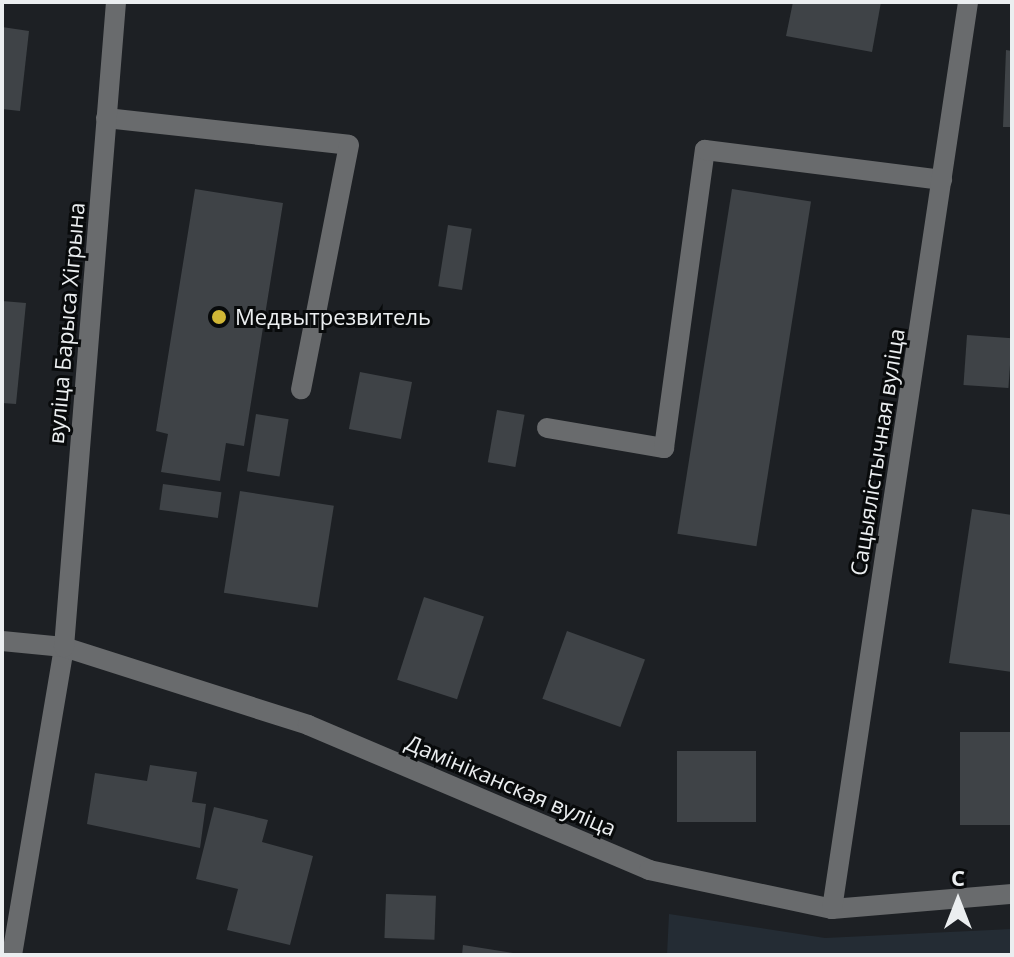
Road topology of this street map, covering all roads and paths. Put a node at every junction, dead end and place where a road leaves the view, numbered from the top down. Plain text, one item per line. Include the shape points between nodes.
1 (116, 2) edge
2 (968, 2) edge
3 (106, 118) junction
4 (942, 180) junction
5 (301, 389) dead end
6 (547, 428) dead end
7 (2, 641) edge
8 (64, 647) junction
9 (1012, 894) edge
10 (832, 909) junction
11 (12, 955) edge

1 - 3 street, вуліца Барыса Хігрына
2 - 4 street, Сацыялістычная вуліца
3 - 5 street via 349,145
3 - 8 street, вуліца Барыса Хігрына
4 - 6 street via 705,150 664,448
4 - 10 street, Сацыялістычная вуліца
7 - 8 street, Дамініканская вуліца
8 - 10 street, Дамініканская вуліца via 308,725 649,870
8 - 11 street, вуліца Барыса Хігрына
9 - 10 street, Дамініканская вуліца

